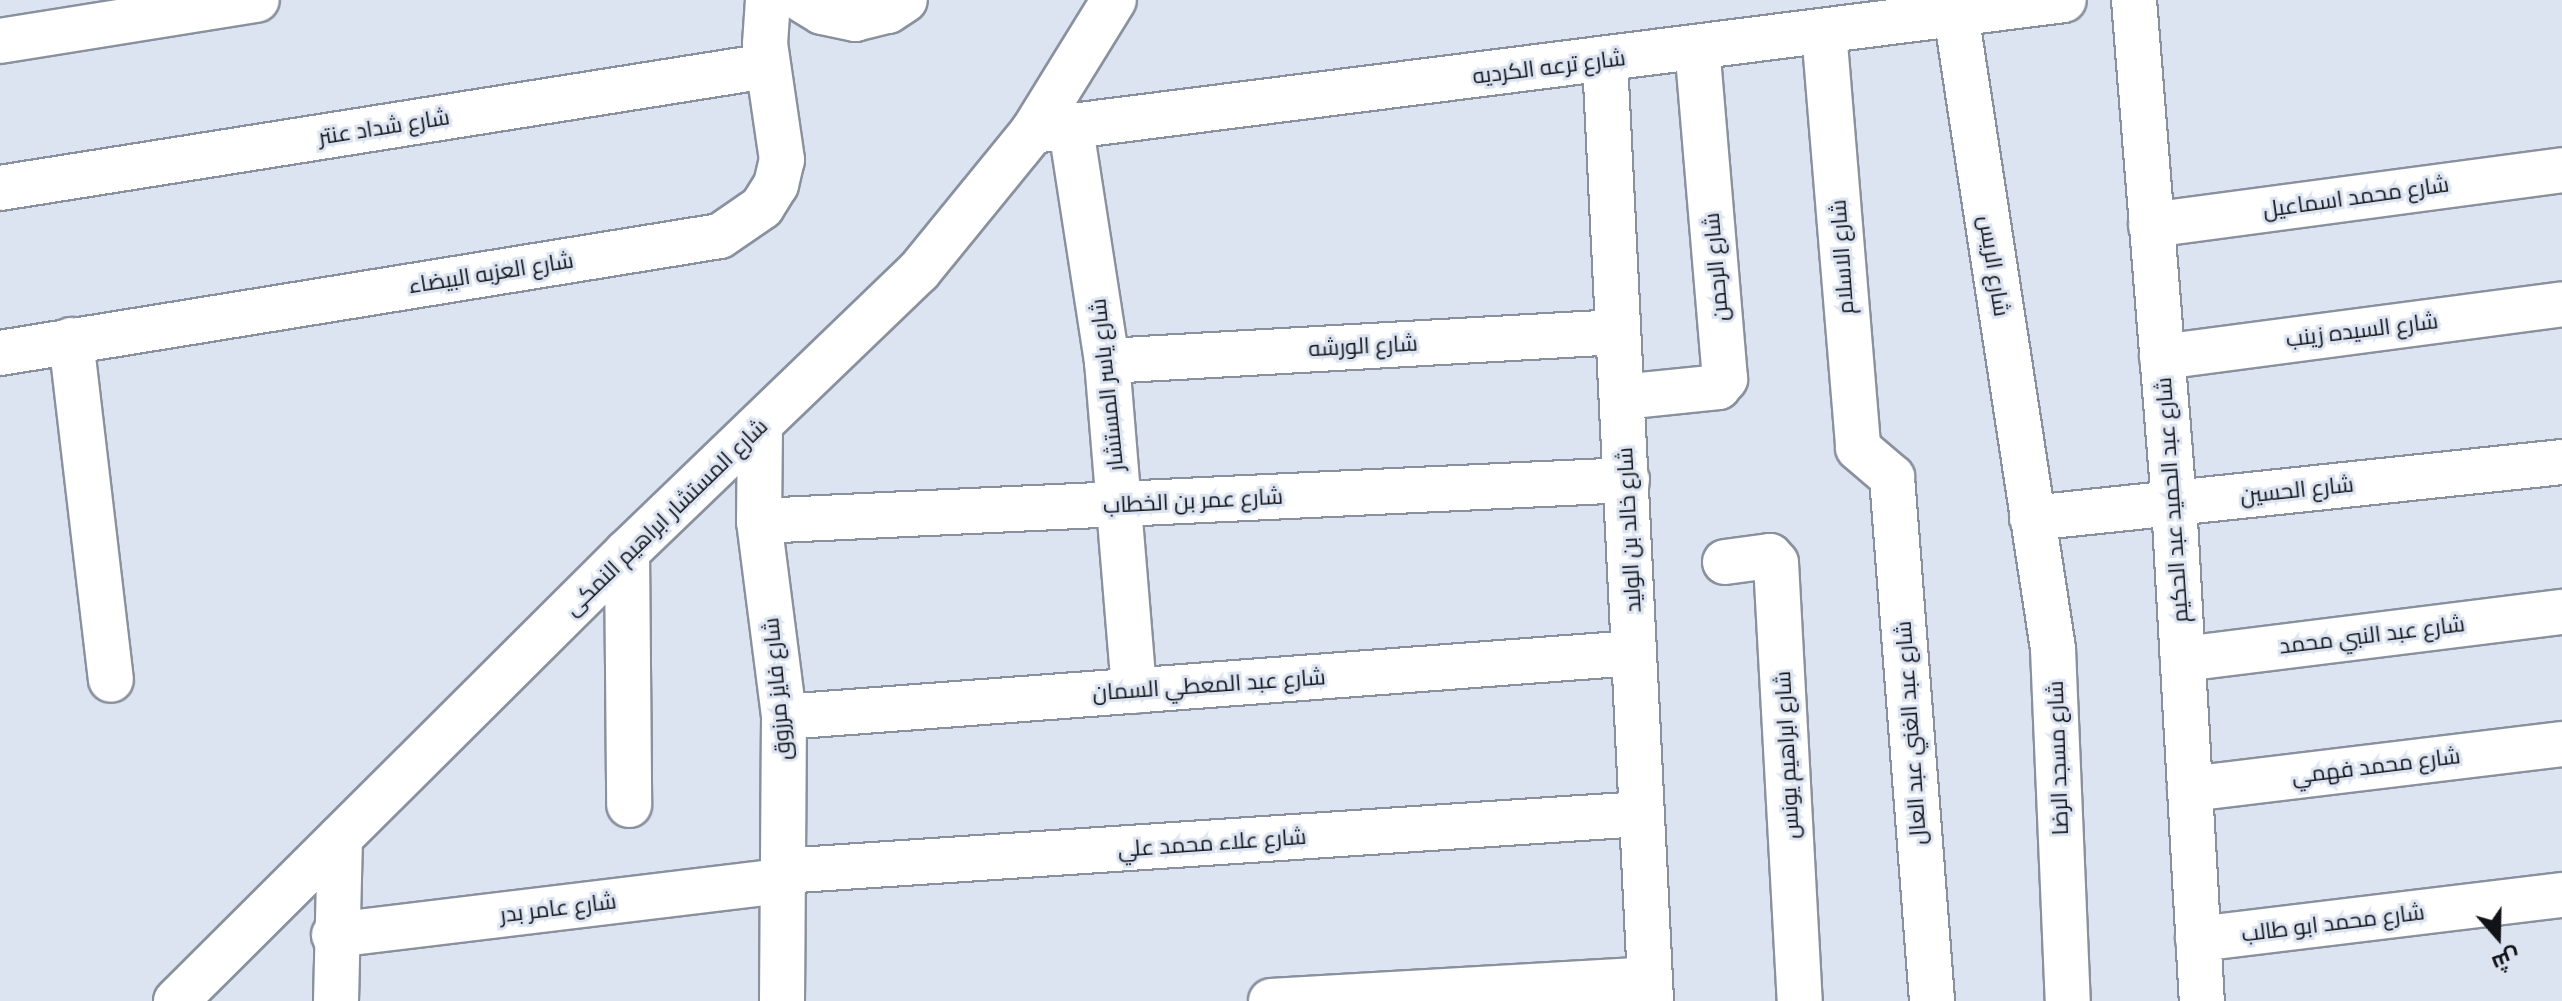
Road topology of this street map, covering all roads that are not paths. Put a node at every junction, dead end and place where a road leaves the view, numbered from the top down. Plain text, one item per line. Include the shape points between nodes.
1 (257, 0) edge
2 (768, 0) edge
3 (802, 0) edge
4 (905, 0) edge
5 (1114, 0) edge
6 (2064, 0) edge
7 (2134, 0) edge
8 (1929, 11) edge
9 (1824, 31) junction
10 (0, 41) edge
11 (1697, 48) junction
12 (1605, 60) junction
13 (767, 66) junction
14 (1052, 130) junction
15 (2562, 170) edge
16 (0, 188) edge
17 (2151, 225) junction
18 (2562, 304) edge
19 (1618, 332) junction
20 (71, 340) junction
21 (0, 353) edge
22 (2162, 357) junction
23 (1107, 361) junction
24 (1622, 397) junction
25 (760, 426) junction
26 (2562, 462) edge
27 (1886, 467) joint
28 (1627, 480) junction
29 (2174, 503) junction
30 (1120, 505) junction
31 (2032, 518) junction
32 (759, 521) junction
33 (627, 552) junction
34 (1725, 562) dead end
35 (2562, 612) edge
36 (1634, 653) junction
37 (2183, 659) junction
38 (111, 680) dead end
39 (1134, 691) junction
40 (784, 717) junction
41 (2562, 744) edge
42 (2190, 789) junction
43 (629, 805) dead end
44 (1642, 814) junction
45 (340, 838) junction
46 (783, 876) junction
47 (2562, 895) edge
48 (334, 935) junction
49 (2198, 939) junction
50 (1650, 990) edge
51 (176, 1001) edge
52 (336, 1001) edge
53 (782, 1001) edge
54 (1271, 1001) edge
55 (1800, 1001) edge
56 (1932, 1001) edge
57 (2068, 1001) edge
58 (2202, 1001) edge

1 - 10 street
2 - 13 street, شارع العزبه البيضاء
3 - 4 street via 822,12 855,19 888,11
5 - 14 street, شارع المستشار ابراهيم النمكى
6 - 8 street, شارع ترعه الكرديه
7 - 17 street, شارع عبد الحميد عبد الحكيم
8 - 9 street, شارع ترعه الكرديه
8 - 31 street, شارع الريس
9 - 11 street, شارع ترعه الكرديه
9 - 27 street, شارع الاسلام via 1858,448 1866,460
11 - 12 street, شارع ترعه الكرديه
11 - 24 street, شارع الرحمن via 1725,379 1718,387
12 - 14 street, شارع ترعه الكرديه
12 - 19 street, شارع خالد بن الوليد
13 - 16 street, شارع شداد عنتر
13 - 20 street, شارع العزبه البيضاء via 780,134 776,185 743,225 720,236
14 - 23 street, شارع ياسر المستشار
14 - 25 street, شارع المستشار ابراهيم النمكى via 919,271
15 - 17 street, شارع محمد اسماعيل
17 - 22 street, شارع عبد الحميد عبد الحكيم
18 - 22 street, شارع السيده زينب
19 - 23 street, شارع الورشه
19 - 24 street, شارع خالد بن الوليد
20 - 21 street, شارع العزبه البيضاء
20 - 38 street
22 - 29 street, شارع عبد الحميد عبد الحكيم
23 - 30 street, شارع ياسر المستشار
24 - 28 street, شارع خالد بن الوليد
25 - 32 street, شارع فايز مرزوق
25 - 33 street, شارع المستشار ابراهيم النمكى
26 - 29 street, شارع الحسين
27 - 56 street, شارع عبد الغني عبد العال via 1892,477
28 - 30 street, شارع عمر بن الخطاب
28 - 36 street, شارع خالد بن الوليد
29 - 31 street, شارع الحسين
29 - 37 street, شارع عبد الحميد عبد الحكيم
30 - 32 street, شارع عمر بن الخطاب
30 - 39 street, شارع ياسر المستشار
31 - 57 street, شارع مسجد الرضا via 2053,649
32 - 40 street, شارع فايز مرزوق
33 - 43 street
33 - 45 street, شارع المستشار ابراهيم النمكى
34 - 55 street, شارع ابراهيم يونس via 1770,556 1776,563
35 - 37 street, شارع عبد النبي محمد
36 - 39 street, شارع عبد المعطي السمان
36 - 44 street, شارع خالد بن الوليد
37 - 42 street, شارع عبد الحميد عبد الحكيم
39 - 40 street, شارع عبد المعطي السمان
40 - 46 street, شارع فايز مرزوق
41 - 42 street, شارع محمد فهمي
42 - 49 street, شارع عبد الحميد عبد الحكيم
44 - 46 street, شارع علاء محمد علي
44 - 50 street, شارع خالد بن الوليد
45 - 48 street
45 - 51 street, شارع المستشار ابراهيم النمكى
46 - 48 street, شارع عامر بدر
46 - 53 street, شارع فايز مرزوق
47 - 49 street, شارع محمد ابو طالب
48 - 52 street
49 - 58 street, شارع عبد الحميد عبد الحكيم
50 - 54 street

